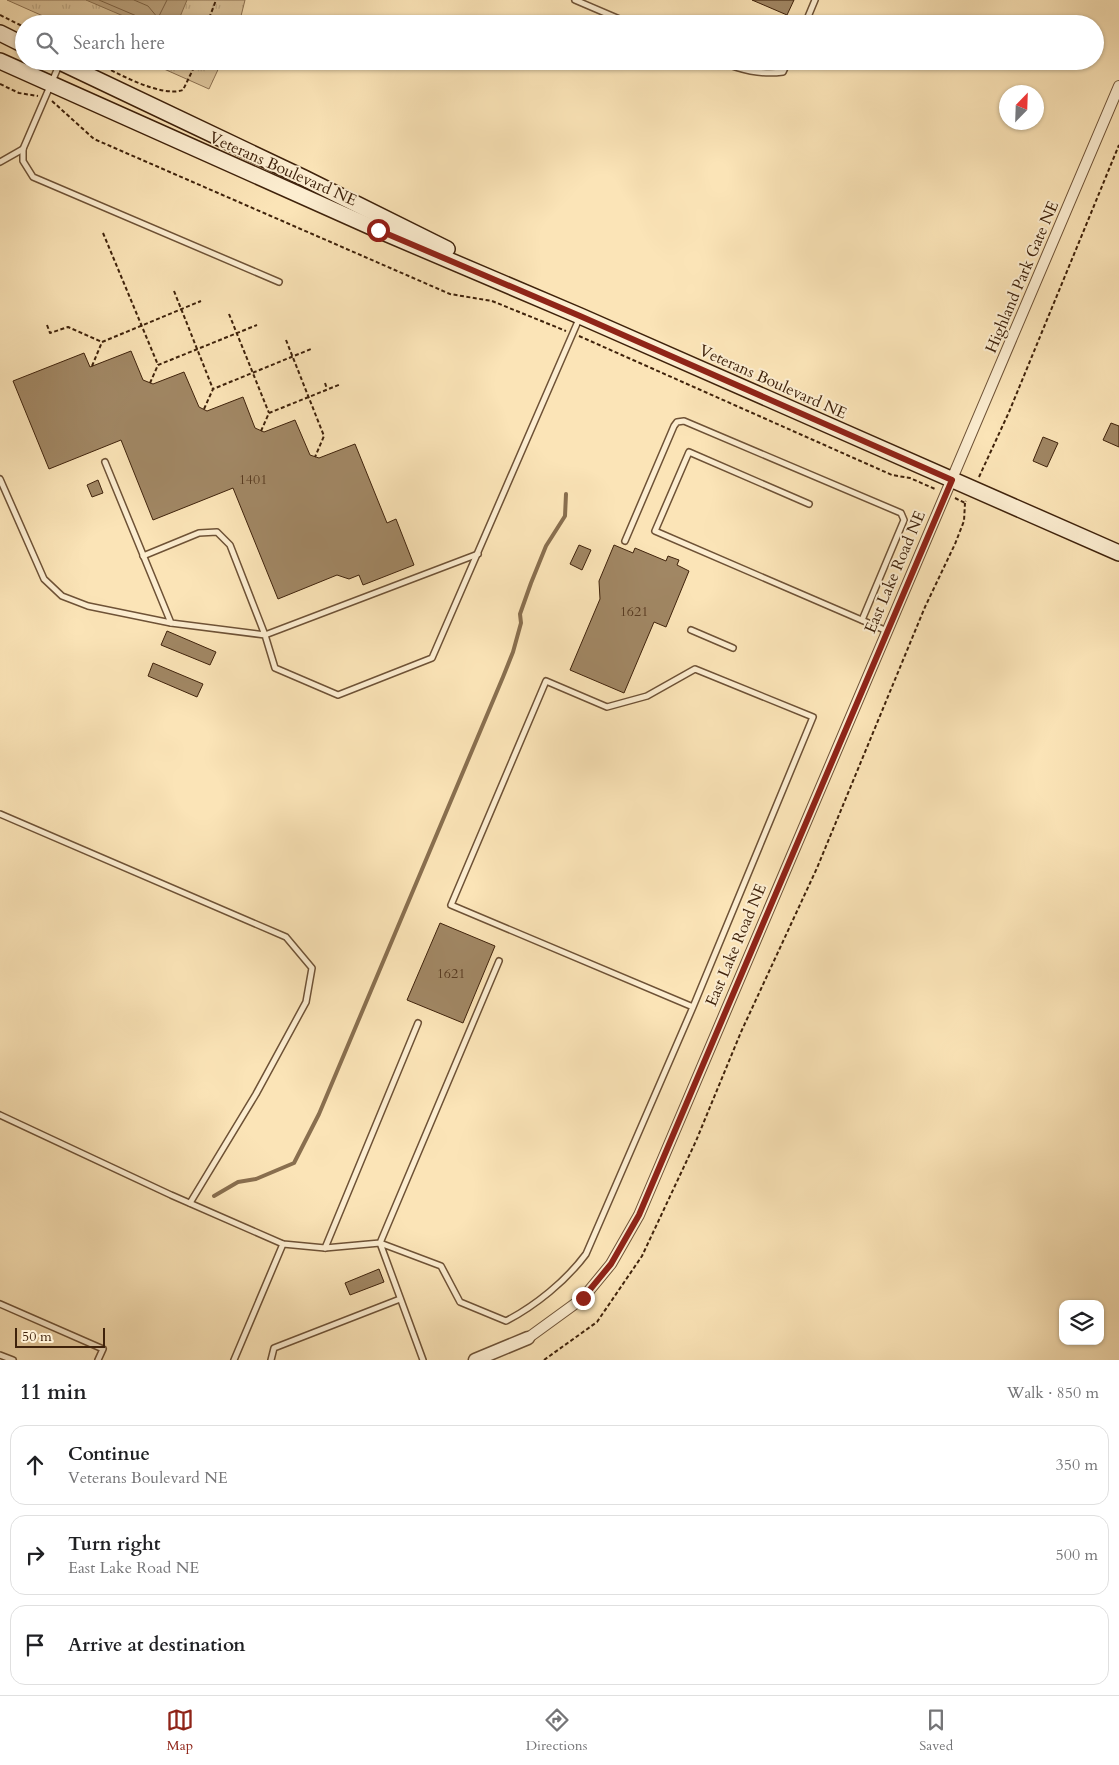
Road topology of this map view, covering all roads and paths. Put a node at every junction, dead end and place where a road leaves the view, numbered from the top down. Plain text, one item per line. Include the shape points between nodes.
1 (216, 0) edge
2 (575, 0) edge
3 (815, 0) edge
4 (0, 15) edge
5 (210, 15) edge
6 (610, 15) edge
7 (808, 15) edge
8 (15, 22) edge
9 (0, 34) edge
10 (15, 41) edge
11 (0, 62) edge
12 (56, 70) edge
13 (76, 70) edge
14 (113, 70) edge
15 (192, 70) edge
16 (743, 70) edge
17 (784, 70) edge
18 (0, 84) edge
19 (1119, 86) edge
20 (48, 91) junction
21 (1119, 145) edge
22 (23, 149) junction
23 (0, 162) edge
24 (103, 233) dead end
25 (279, 282) dead end
26 (174, 291) dead end
27 (201, 301) dead end
28 (181, 309) junction
29 (229, 314) dead end
30 (580, 316) junction
31 (256, 324) dead end
32 (47, 325) dead end
33 (141, 325) junction
34 (237, 333) junction
35 (573, 334) junction
36 (286, 340) dead end
37 (102, 342) junction
38 (197, 349) junction
39 (311, 349) dead end
40 (293, 356) junction
41 (158, 365) junction
42 (92, 366) dead end
43 (253, 372) junction
44 (150, 383) dead end
45 (325, 383) dead end
46 (341, 384) dead end
47 (213, 389) junction
48 (327, 389) junction
49 (309, 397) junction
50 (204, 409) dead end
51 (269, 413) junction
52 (261, 431) dead end
53 (315, 457) dead end
54 (105, 462) dead end
55 (985, 466) dead end
56 (0, 479) edge
57 (952, 480) junction
58 (920, 482) dead end
59 (965, 503) dead end
60 (810, 504) dead end
61 (625, 542) dead end
62 (1119, 553) edge
63 (478, 554) junction
64 (143, 556) junction
65 (862, 620) junction
66 (171, 623) junction
67 (691, 630) dead end
68 (888, 631) junction
69 (265, 635) junction
70 (733, 648) dead end
71 (0, 814) edge
72 (499, 961) dead end
73 (692, 1007) junction
74 (418, 1023) dead end
75 (0, 1115) edge
76 (190, 1204) junction
77 (283, 1244) junction
78 (380, 1244) junction
79 (325, 1248) junction
80 (400, 1299) junction
81 (0, 1304) edge
82 (528, 1338) joint
83 (0, 1354) edge
84 (13, 1360) edge
85 (98, 1360) edge
86 (234, 1360) edge
87 (270, 1360) edge
88 (423, 1360) edge
89 (475, 1360) edge
90 (544, 1360) edge

1 - 5 path
2 - 6 lane
3 - 7 lane
4 - 8 path
9 - 10 main road
11 - 20 main road, Veterans Boulevard NE
12 - 20 lane
13 - 30 main road, Veterans Boulevard NE via 304,178
14 - 15 path via 148,86 176,92 183,90
16 - 17 lane via 764,75
18 - 20 path via 20,92
19 - 57 street, Highland Park Gate NE
20 - 22 lane
20 - 30 main road, Veterans Boulevard NE
20 - 35 path via 94,138 450,294 492,301
21 - 55 path
22 - 23 lane
22 - 25 lane via 27,168 42,182
24 - 33 path
26 - 28 path
27 - 28 path
28 - 33 path
28 - 38 path
29 - 34 path
30 - 35 lane
30 - 57 main road, Veterans Boulevard NE
31 - 34 path
32 - 37 path via 50,333 68,327
33 - 37 path
33 - 41 path
34 - 38 path
34 - 43 path
35 - 58 path via 892,475
35 - 63 lane
36 - 40 path
37 - 42 path
38 - 41 path
38 - 47 path
39 - 40 path
40 - 43 path
40 - 49 path
41 - 44 path
43 - 47 path
43 - 51 path
45 - 48 path
46 - 48 path
47 - 50 path
48 - 49 path
49 - 51 path
49 - 53 path via 324,436
51 - 52 path
54 - 64 lane
56 - 66 lane via 44,579 62,596 88,606
57 - 62 main road, Veterans Boulevard NE
57 - 68 street, East Lake Road NE
59 - 90 path via 964,521 955,544 925,607 817,868 642,1256 597,1322
60 - 65 lane via 689,452 655,531
61 - 65 lane via 674,426 676,422 684,421 901,514 904,520
63 - 69 lane
63 - 69 lane via 432,658 338,695 275,668
64 - 66 lane
64 - 69 lane via 200,532 217,532 230,545
65 - 68 lane
66 - 69 lane
67 - 70 lane
68 - 82 street, East Lake Road NE via 639,1215 611,1264 583,1298
71 - 76 lane via 286,937 312,968 306,1002
72 - 78 lane
73 - 73 lane via 451,905 546,681 607,707 647,696 695,669 813,717
73 - 78 lane via 586,1254 560,1282 528,1307 506,1322 482,1312 460,1302 441,1266
74 - 79 lane
75 - 76 lane
76 - 77 lane
77 - 79 lane
77 - 86 lane
78 - 79 lane
78 - 80 lane
80 - 87 lane via 274,1348
80 - 88 lane
81 - 85 lane via 103,1349
82 - 89 street, East Lake Road NE
83 - 84 lane

